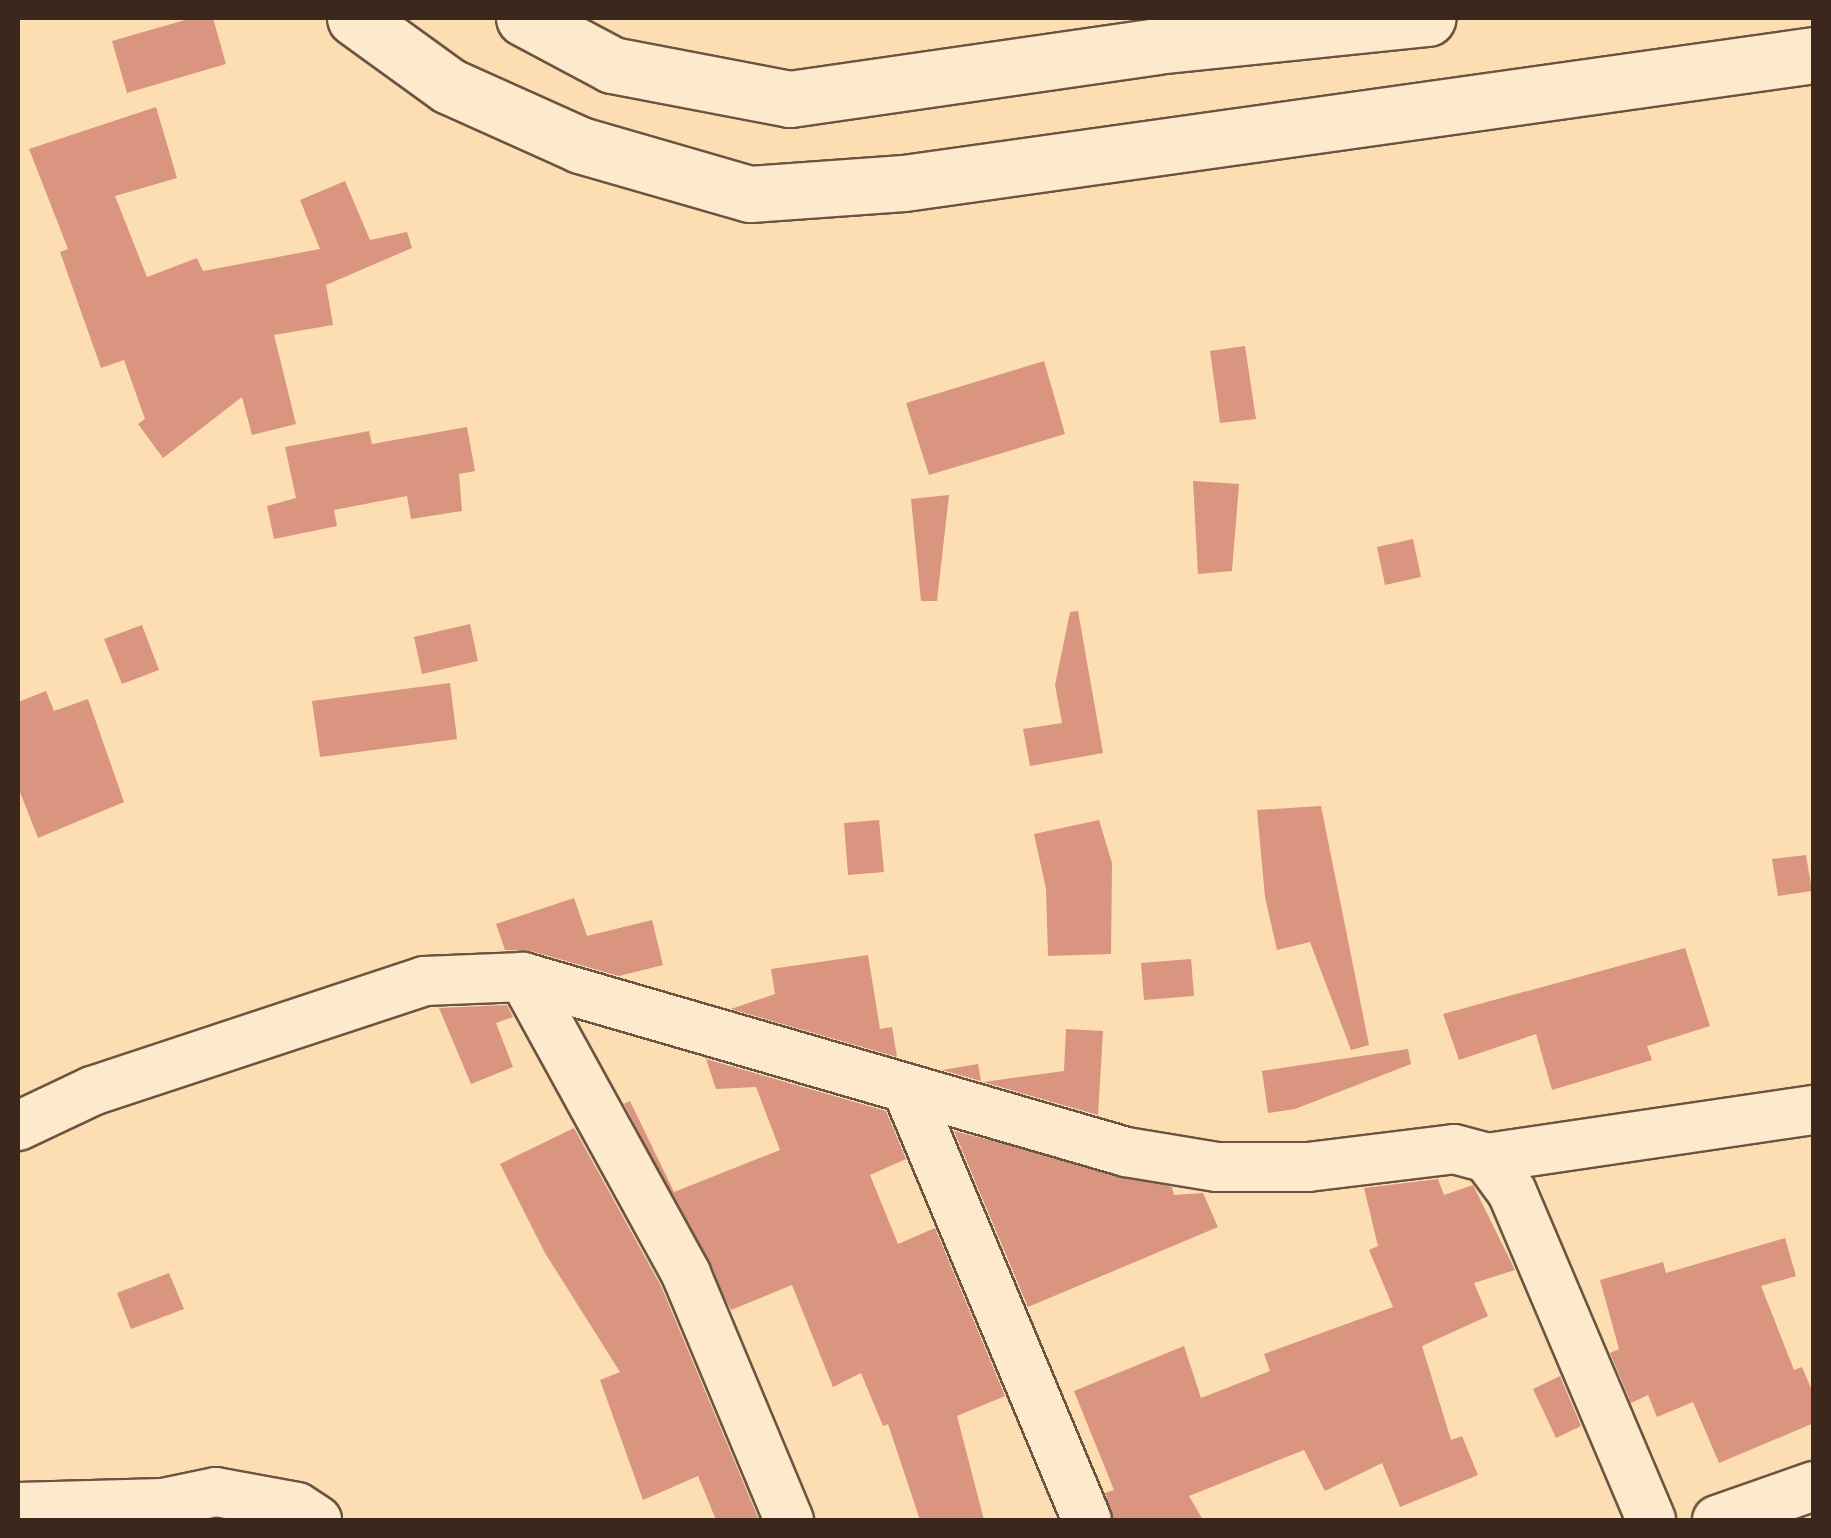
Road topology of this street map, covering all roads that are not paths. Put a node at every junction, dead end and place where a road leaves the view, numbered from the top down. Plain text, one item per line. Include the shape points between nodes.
1 (355, 18) edge
2 (524, 18) edge
3 (1428, 18) edge
4 (1814, 55) edge
5 (523, 976) junction
6 (907, 1090) junction
7 (1814, 1110) edge
8 (18, 1126) edge
9 (1487, 1158) junction
10 (1814, 1486) edge
11 (18, 1507) edge
12 (316, 1520) edge
13 (789, 1520) edge
14 (1087, 1520) edge
15 (1651, 1520) edge
16 (1716, 1520) edge

1 - 4 main road via 448,86 580,145 750,194 904,182
2 - 3 main road via 612,64 790,99 1156,46
5 - 6 street
5 - 8 street via 424,981 92,1091
5 - 13 street via 686,1274
6 - 9 street via 1126,1152 1217,1167 1308,1167 1454,1149
6 - 14 street
7 - 9 street
9 - 15 street via 1512,1192
10 - 16 street
11 - 12 street via 163,1503 216,1492 297,1507

